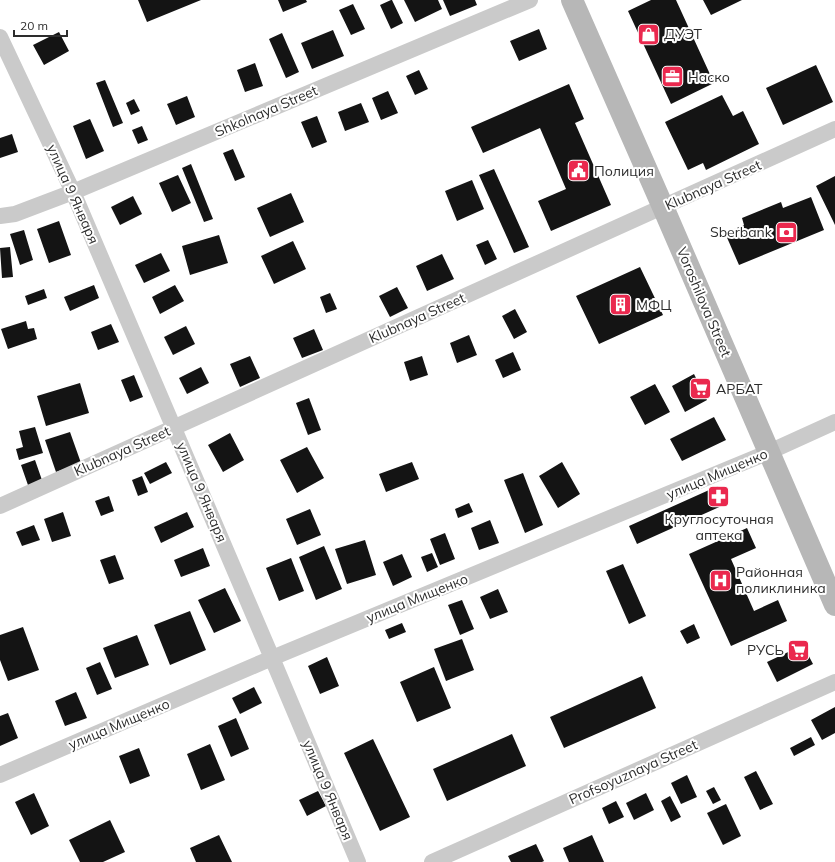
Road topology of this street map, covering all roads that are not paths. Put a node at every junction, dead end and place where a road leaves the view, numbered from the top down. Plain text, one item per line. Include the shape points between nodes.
1 (530, 0) edge
2 (572, 0) edge
3 (0, 37) edge
4 (835, 129) edge
5 (73, 192) junction
6 (663, 207) junction
7 (0, 216) edge
8 (835, 422) edge
9 (174, 427) junction
10 (769, 452) junction
11 (0, 506) edge
12 (835, 605) edge
13 (272, 658) junction
14 (835, 682) edge
15 (0, 776) edge
16 (358, 862) edge
17 (432, 862) edge

1 - 5 street, Shkolnaya Street
2 - 6 main road, Voroshilova Street
3 - 5 street, улица 9 Января
4 - 6 street, Klubnaya Street
5 - 7 street, Shkolnaya Street via 15,214
5 - 9 street, улица 9 Января
6 - 9 street, Klubnaya Street
6 - 10 main road, Voroshilova Street
8 - 10 street, улица Мищенко
9 - 11 street, Klubnaya Street
9 - 13 street, улица 9 Января
10 - 12 main road, Voroshilova Street
10 - 13 street, улица Мищенко
13 - 15 street, улица Мищенко
13 - 16 street, улица 9 Января
14 - 17 street, Profsoyuznaya Street

